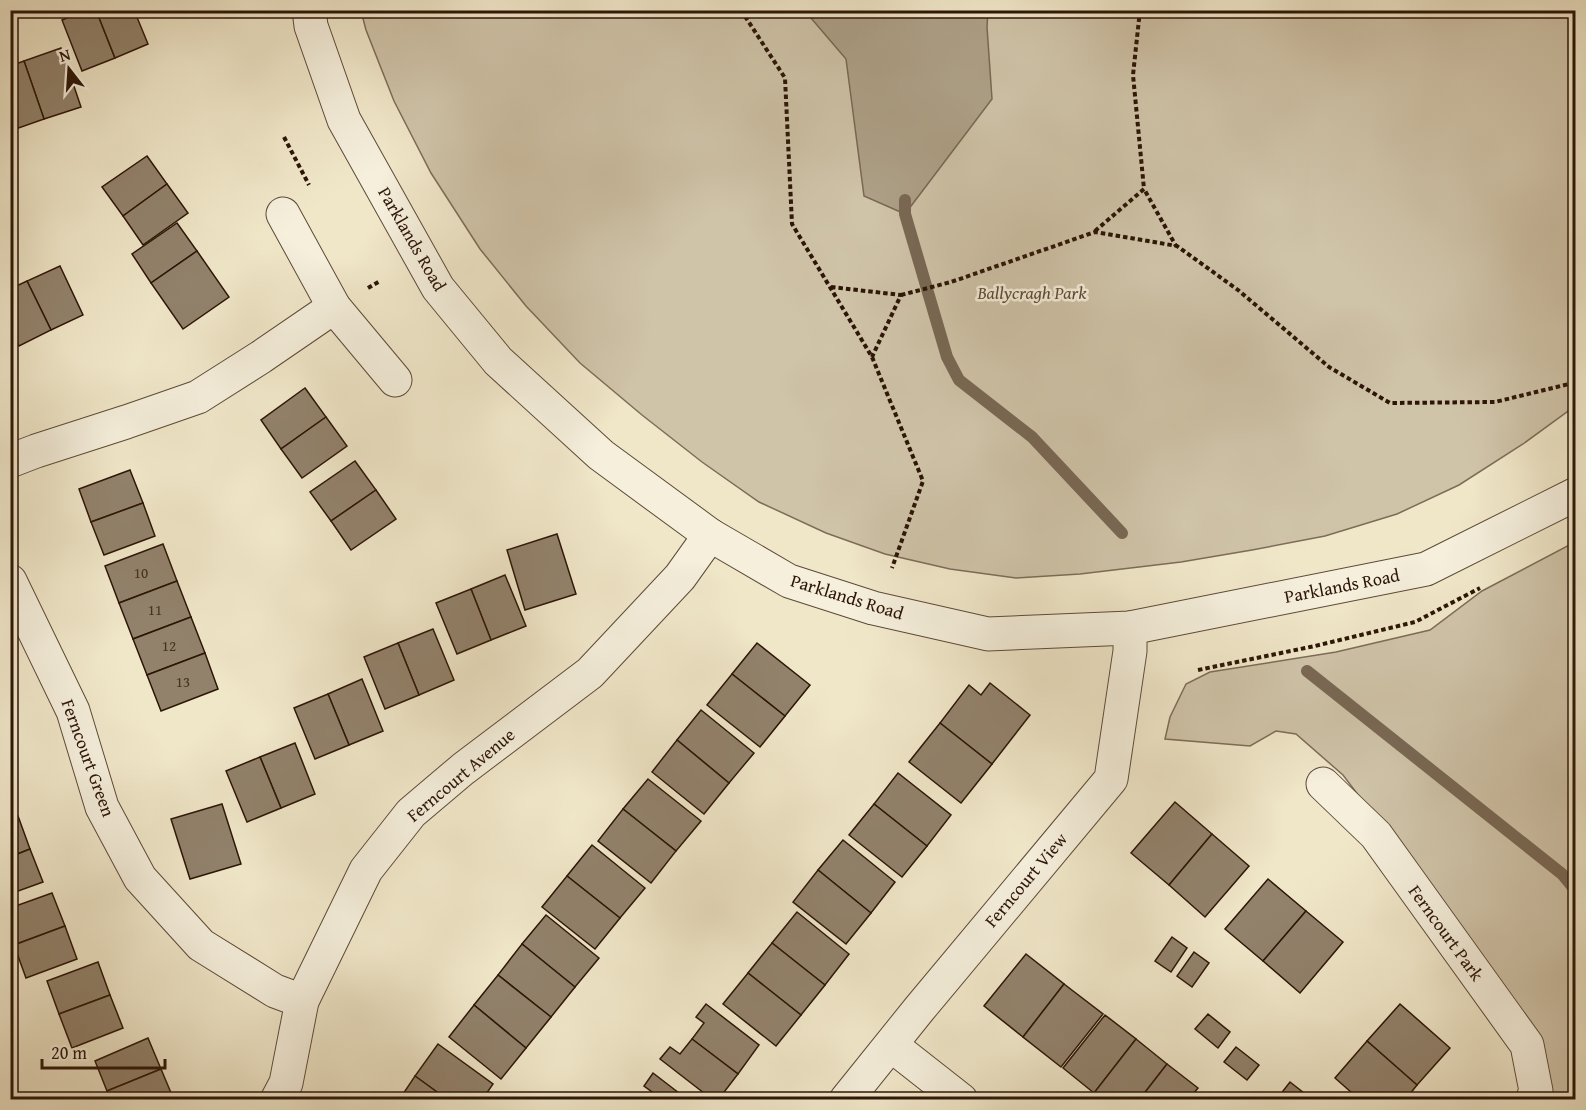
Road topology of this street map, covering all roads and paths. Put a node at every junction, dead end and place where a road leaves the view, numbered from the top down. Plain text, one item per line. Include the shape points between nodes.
1 (309, 10) edge
2 (741, 10) edge
3 (1140, 10) edge
4 (1144, 189) junction
5 (283, 214) dead end
6 (1095, 232) junction
7 (1177, 246) junction
8 (380, 280) dead end
9 (831, 287) junction
10 (366, 290) dead end
11 (901, 295) junction
12 (334, 308) junction
13 (872, 357) junction
14 (1575, 378) edge
15 (394, 380) dead end
16 (1569, 384) junction
17 (1575, 391) edge
18 (10, 461) edge
19 (1575, 494) edge
20 (710, 535) junction
21 (892, 568) dead end
22 (10, 581) edge
23 (1130, 628) junction
24 (1323, 784) dead end
25 (302, 1001) junction
26 (891, 1045) junction
27 (277, 1100) edge
28 (846, 1100) edge
29 (961, 1100) edge
30 (1532, 1100) edge

1 - 20 street, Parklands Road via 344,120 438,288 498,361 601,455
2 - 9 path via 785,78 792,224
3 - 4 path via 1133,75
4 - 6 path
4 - 7 path
5 - 12 street
6 - 7 path
6 - 11 path via 951,282
7 - 16 path via 1238,290 1329,367 1390,403 1495,402
8 - 10 path
9 - 11 path
9 - 13 path
11 - 13 path
12 - 15 street
12 - 18 street via 198,397
13 - 21 path via 923,481
14 - 16 path
16 - 17 path
19 - 23 street, Parklands Road via 1426,569
20 - 23 street, Parklands Road via 789,581 873,608 988,634
20 - 25 street, Ferncourt Avenue via 680,577 590,673 411,813 366,870
22 - 25 street, Ferncourt Green via 73,711 102,807 140,878 201,945 275,991
23 - 26 street, Ferncourt View via 1111,779
24 - 30 street, Ferncourt Park via 1376,835 1527,1045 1536,1091
25 - 27 street, Ferncourt Avenue via 286,1083
26 - 28 street, Ferncourt View
26 - 29 street

